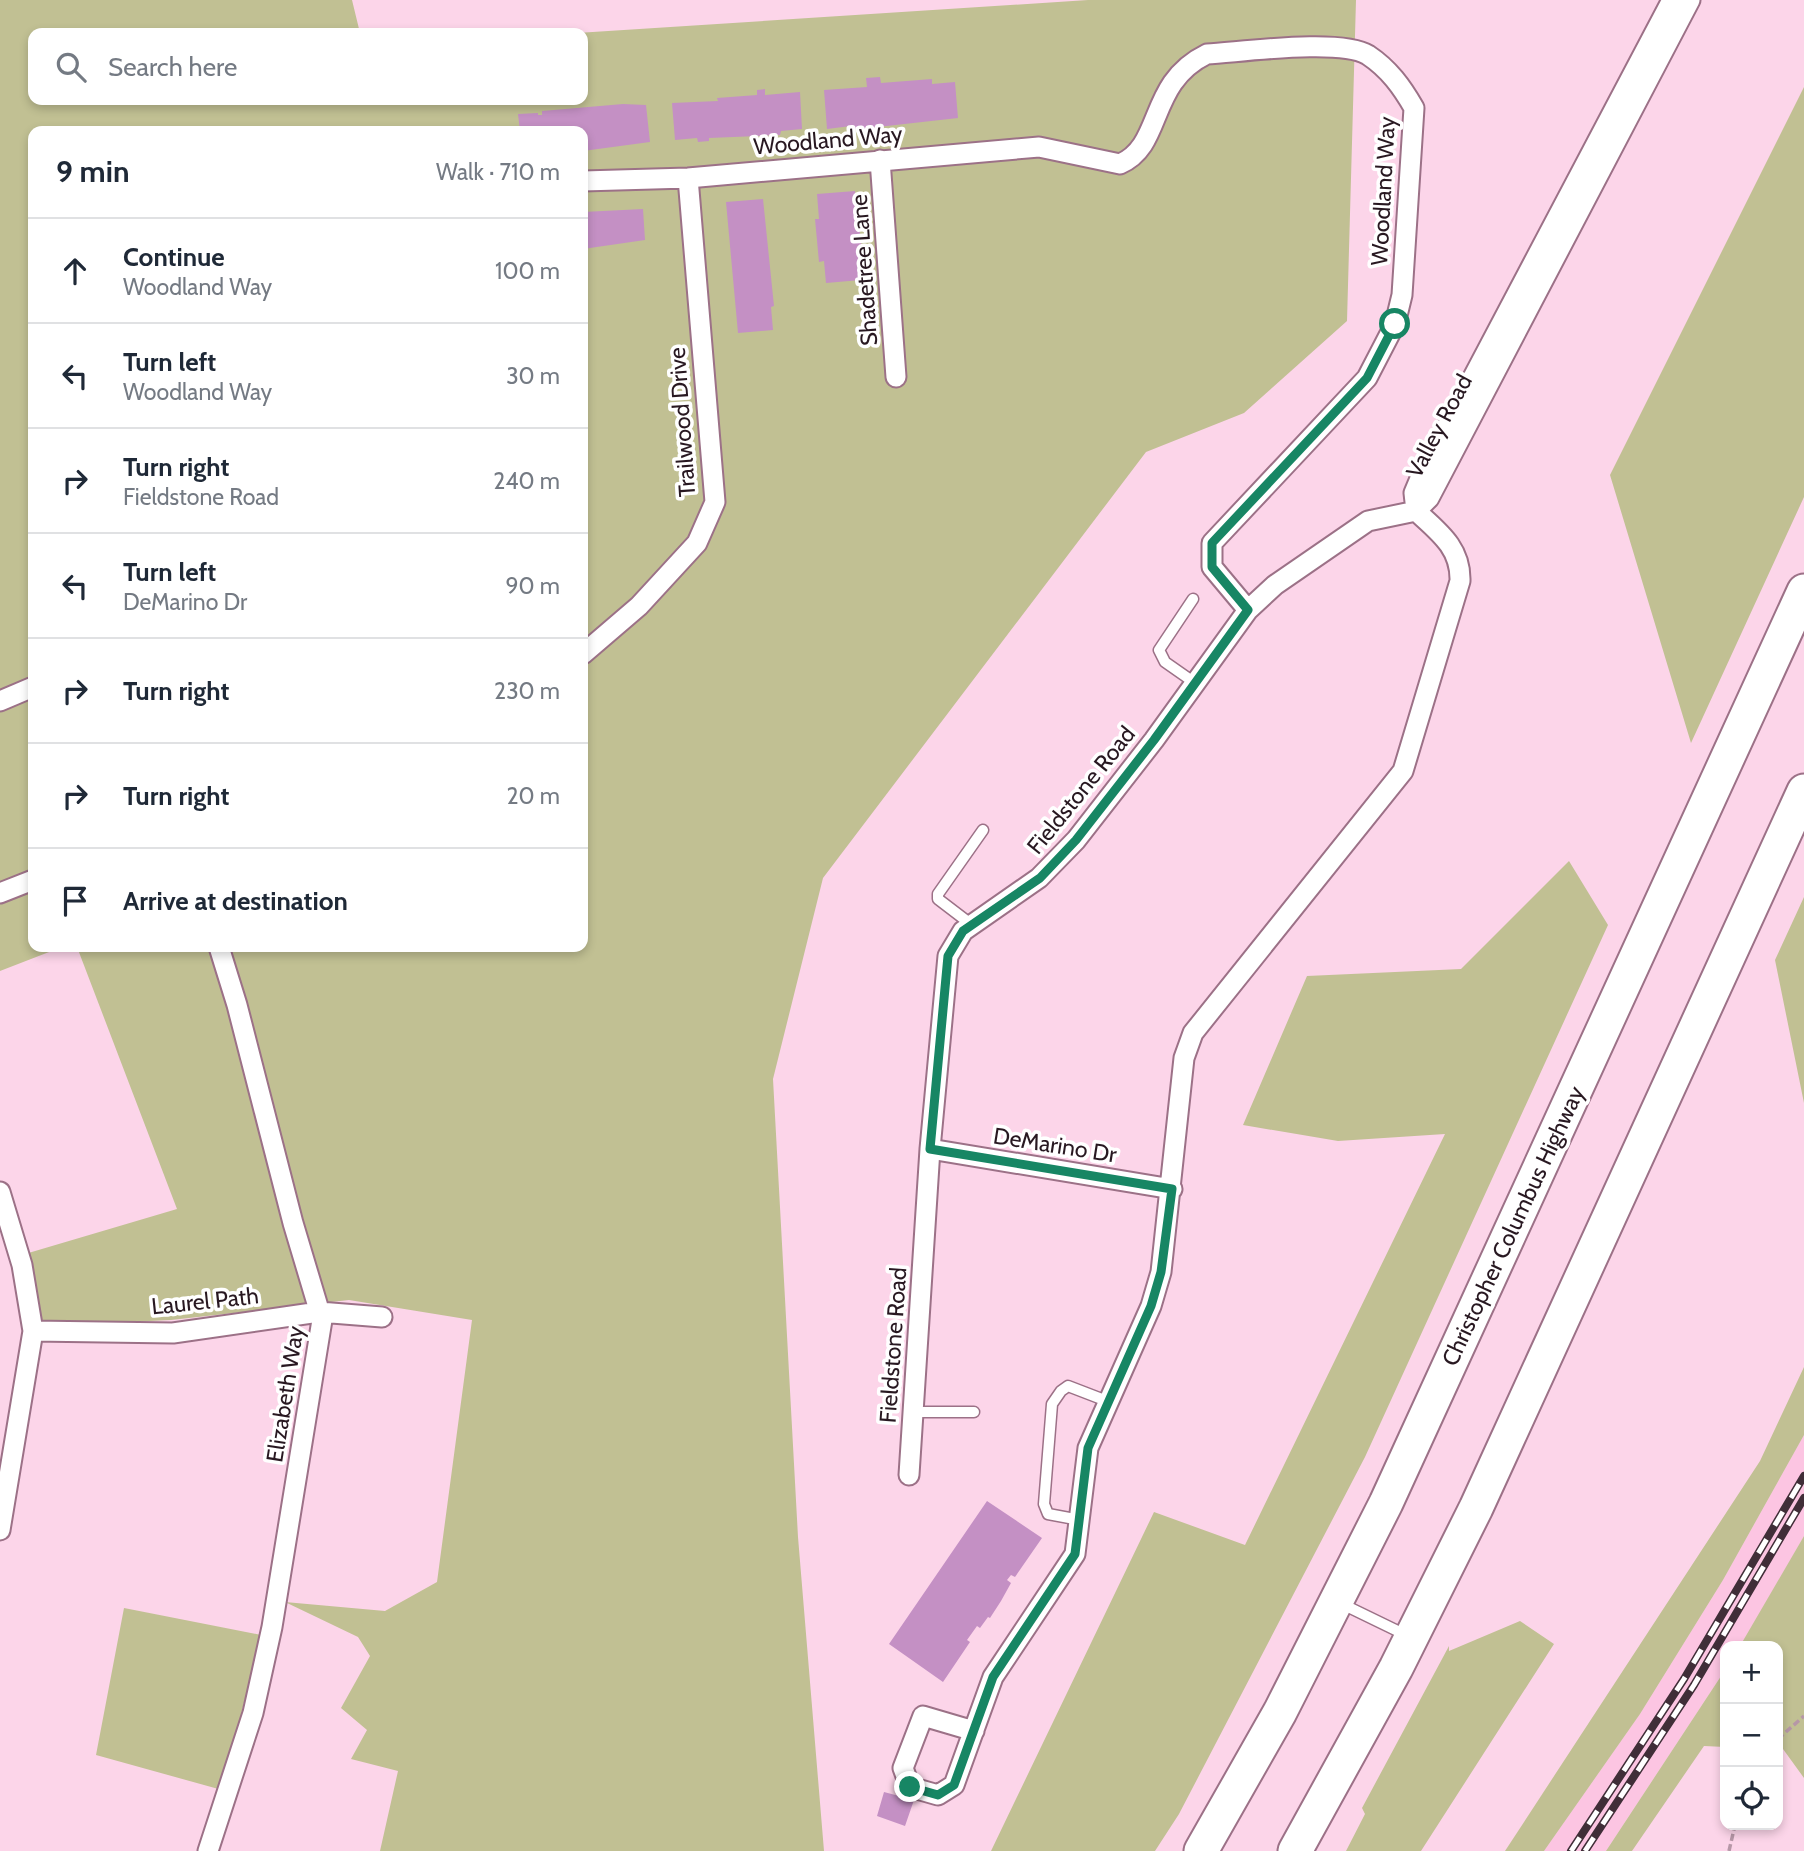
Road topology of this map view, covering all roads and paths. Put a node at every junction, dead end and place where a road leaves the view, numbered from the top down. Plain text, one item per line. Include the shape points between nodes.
1 (1672, 0) edge
2 (1690, 0) edge
3 (880, 160) junction
4 (688, 178) junction
5 (588, 181) edge
6 (896, 377) dead end
7 (1416, 511) junction
8 (1804, 591) edge
9 (1193, 599) dead end
10 (1248, 610) junction
11 (588, 650) edge
12 (1195, 683) junction
13 (28, 689) edge
14 (0, 701) edge
15 (1804, 791) edge
16 (984, 830) dead end
17 (28, 882) edge
18 (0, 892) edge
19 (971, 925) junction
20 (220, 952) edge
21 (930, 1149) junction
22 (1172, 1189) junction
23 (0, 1192) edge
24 (319, 1312) junction
25 (382, 1317) dead end
26 (33, 1331) junction
27 (1107, 1401) junction
28 (913, 1412) junction
29 (974, 1412) dead end
30 (909, 1475) dead end
31 (1081, 1520) junction
32 (0, 1530) edge
33 (1337, 1601) junction
34 (1411, 1638) junction
35 (1804, 1716) edge
36 (974, 1731) dead end
37 (1783, 1735) edge
38 (1734, 1830) edge
39 (208, 1851) edge
40 (1201, 1851) edge
41 (1295, 1851) edge
42 (1729, 1851) edge

1 - 7 street, Valley Road via 1422,474 1414,493
2 - 7 street, Valley Road via 1429,498
3 - 4 street, Woodland Way
3 - 6 street, Shadetree Lane
3 - 10 street, Woodland Way via 1039,147 1119,164 1131,159 1147,139 1171,82 1189,63 1207,54 1341,46 1366,54 1401,85 1413,108 1413,135 1402,295 1395,324 1367,378 1212,543 1212,567
4 - 5 street, Woodland Way
4 - 11 street, Trailwood Drive via 715,502 697,543 639,606
7 - 10 street, Fieldstone Road via 1368,521 1275,585
7 - 22 street via 1455,552 1460,581 1403,771 1193,1033 1184,1058
8 - 33 highway, Christopher Columbus Highway
9 - 12 lane via 1159,650 1165,662
10 - 12 street, Fieldstone Road
12 - 19 street, Fieldstone Road via 1076,840 1040,878
13 - 14 street
15 - 34 highway via 1487,1483
16 - 19 lane via 938,894 938,899
17 - 18 street
19 - 21 street, Fieldstone Road via 948,956
20 - 24 street, Elizabeth Way
21 - 22 street, DeMarino Dr
21 - 28 street, Fieldstone Road
22 - 27 street via 1155,1295
23 - 26 street via 22,1265
24 - 25 street, Laurel Path
24 - 26 street, Laurel Path via 173,1333
24 - 39 street, Elizabeth Way via 322,1320 272,1627 253,1713
26 - 32 street
27 - 31 street via 1088,1448
27 - 31 lane via 1068,1386 1052,1404 1044,1504 1048,1514
28 - 29 lane
28 - 30 street, Fieldstone Road
31 - 36 street via 1075,1554 993,1677
33 - 34 lane
33 - 40 highway, Christopher Columbus Highway
34 - 41 highway
35 - 37 path
38 - 42 path

